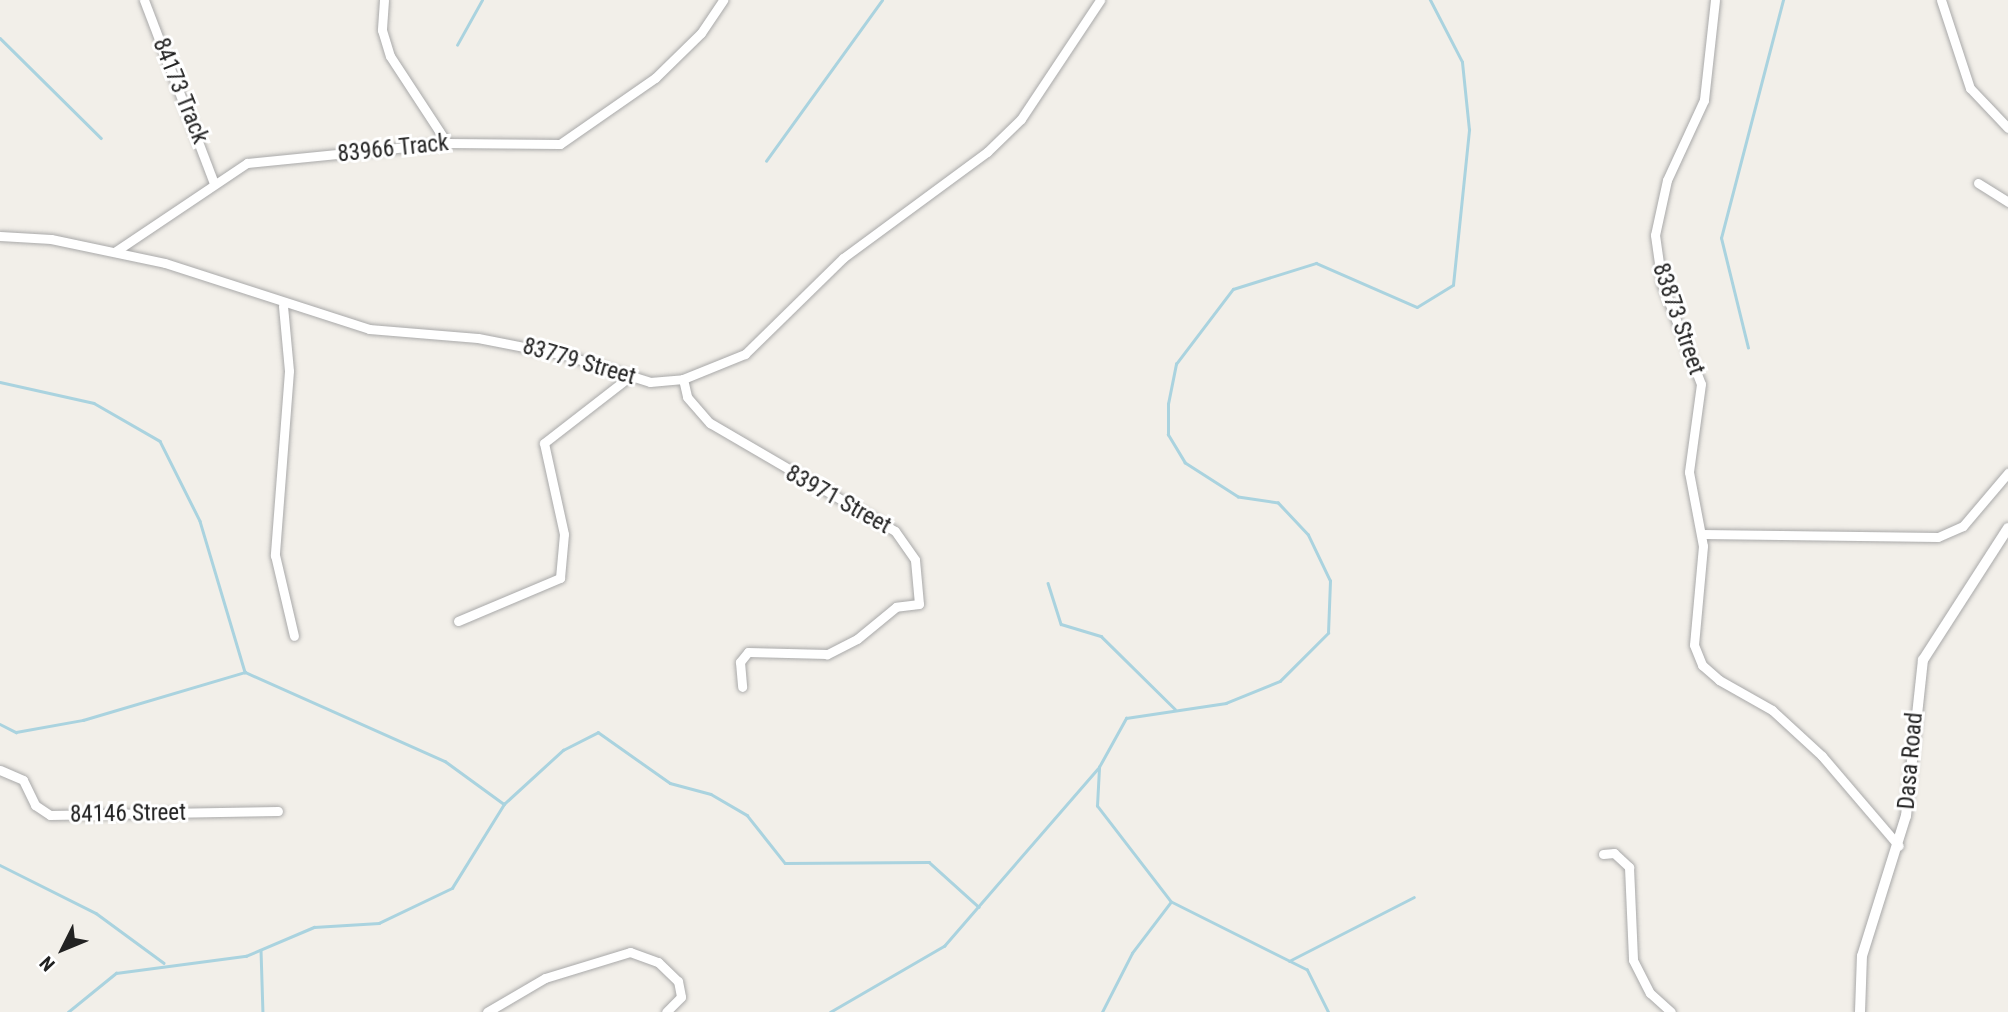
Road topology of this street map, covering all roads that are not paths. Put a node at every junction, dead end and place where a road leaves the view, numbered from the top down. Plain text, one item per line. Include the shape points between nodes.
1 (144, 0) edge
2 (384, 0) edge
3 (723, 0) edge
4 (1100, 0) edge
5 (1715, 0) edge
6 (1941, 0) edge
7 (2008, 128) edge
8 (447, 143) junction
9 (214, 183) junction
10 (1978, 183) dead end
11 (2008, 202) edge
12 (0, 236) edge
13 (117, 251) junction
14 (283, 306) junction
15 (629, 377) junction
16 (683, 379) junction
17 (2008, 472) edge
18 (2008, 528) edge
19 (1702, 534) junction
20 (458, 621) dead end
21 (294, 636) dead end
22 (742, 687) dead end
23 (0, 770) edge
24 (278, 811) dead end
25 (1900, 847) junction
26 (1603, 854) dead end
27 (487, 1012) edge
28 (666, 1012) edge
29 (1671, 1012) edge
30 (1860, 1012) edge

1 - 9 street, 84173 Track
2 - 8 street via 382,30 390,56
3 - 8 street, 83966 Track via 682,54 571,139 545,148
4 - 16 street, 83779 Street via 1021,119 987,152 850,252 745,354
5 - 19 street, 83873 Street via 1704,100 1667,180 1655,235 1662,284 1701,384 1689,472
6 - 7 street via 1970,88
8 - 9 street, 83966 Track via 270,158 247,163
9 - 13 street, 83966 Track
10 - 11 street
12 - 13 street, 83779 Street
13 - 14 street, 83779 Street via 202,273
14 - 15 street, 83779 Street via 369,329 509,343
14 - 21 street via 289,372 275,555
15 - 16 street, 83779 Street
15 - 20 street via 544,443 564,534 560,578
16 - 22 street, 83971 Street via 687,397 710,423 895,531 915,560 919,604 896,607 857,639 827,654 748,652 740,662
17 - 19 street via 1963,526 1938,537
18 - 25 street, Dasa Road via 1923,660
19 - 25 street, 83873 Street via 1693,633 1697,657 1726,686 1772,710 1822,756
23 - 24 street, 84146 Street via 23,780 35,805 50,815
25 - 30 street, Dasa Road via 1862,956
26 - 29 street via 1614,853 1629,867 1633,960 1650,993
27 - 28 street via 545,978 630,952 659,962 678,981 681,997

